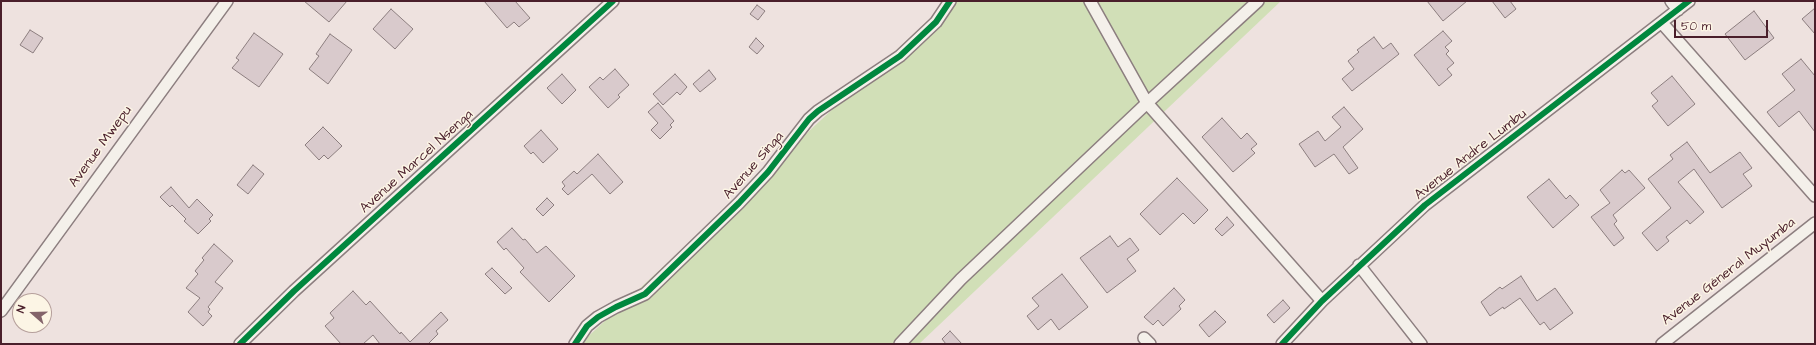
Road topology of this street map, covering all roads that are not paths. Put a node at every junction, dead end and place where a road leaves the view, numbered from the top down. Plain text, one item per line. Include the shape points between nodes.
1 (227, 1) edge
2 (613, 1) edge
3 (950, 1) edge
4 (1090, 1) edge
5 (1258, 1) edge
6 (1671, 1) edge
7 (1689, 1) edge
8 (1678, 10) junction
9 (1662, 23) junction
10 (1147, 103) junction
11 (1815, 196) edge
12 (1815, 222) edge
13 (1359, 265) junction
14 (1322, 300) junction
15 (1, 311) edge
16 (240, 344) edge
17 (575, 344) edge
18 (900, 344) edge
19 (1282, 344) edge
20 (1421, 344) edge
21 (1662, 344) edge

1 - 15 street, Avenue Mwepu
2 - 16 street, Avenue Marcel Nsenga via 294,291
3 - 17 street, Avenue Singa via 936,22 900,56 809,119 768,172 744,198 645,294 598,317 587,326
4 - 10 street
5 - 10 street
6 - 8 street
7 - 8 street, Avenue Andre Lumbu
8 - 9 street, Avenue Andre Lumbu
9 - 11 street
9 - 13 street, Avenue Andre Lumbu via 1425,205
10 - 14 street
10 - 18 street via 961,279
12 - 21 street, Avenue Géneral Muyumba
13 - 14 street, Avenue Andre Lumbu
13 - 20 street
14 - 19 street, Avenue Andre Lumbu

